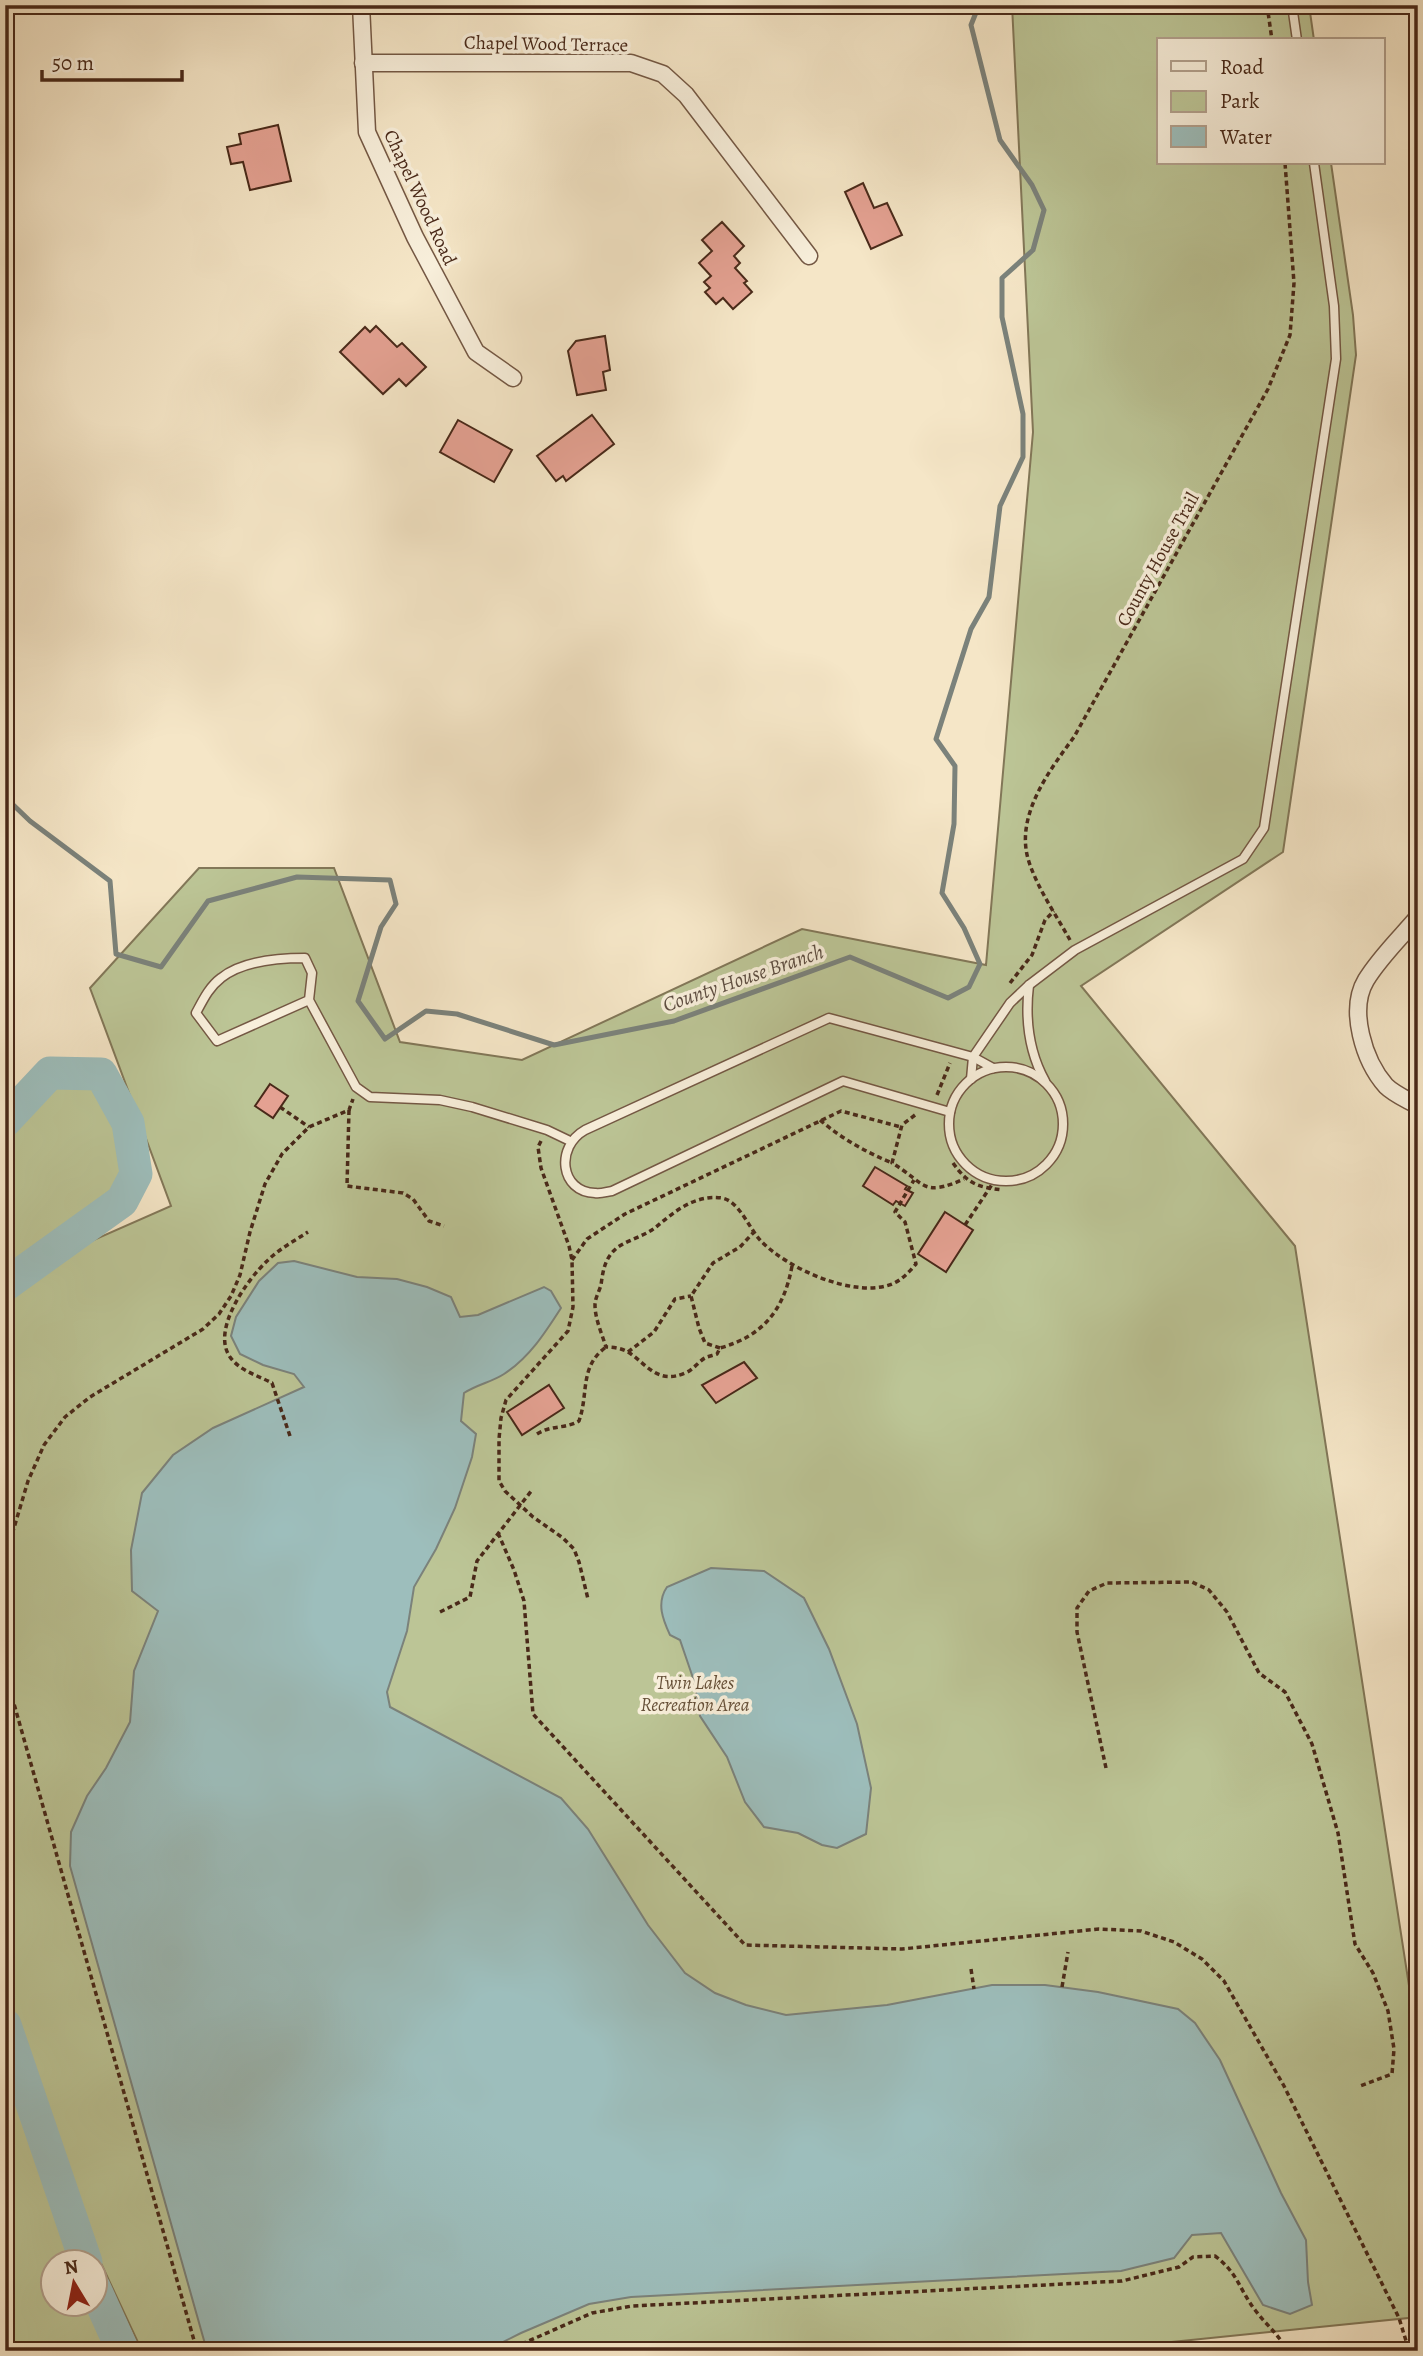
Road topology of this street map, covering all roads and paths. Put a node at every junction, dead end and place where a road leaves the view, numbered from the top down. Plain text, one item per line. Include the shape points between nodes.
1 (361, 5) edge
2 (1267, 5) edge
3 (1292, 5) edge
4 (1272, 38) edge
5 (1297, 38) edge
6 (363, 63) junction
7 (1285, 164) edge
8 (1314, 164) edge
9 (809, 256) dead end
10 (513, 378) dead end
11 (1418, 916) edge
12 (1075, 950) junction
13 (1029, 985) junction
14 (309, 1000) junction
15 (973, 1057) junction
16 (993, 1068) junction
17 (971, 1079) junction
18 (1047, 1083) junction
19 (356, 1087) junction
20 (1418, 1106) edge
21 (280, 1107) dead end
22 (349, 1110) junction
23 (950, 1112) junction
24 (820, 1121) junction
25 (309, 1127) junction
26 (547, 1130) junction
27 (570, 1142) junction
28 (892, 1163) junction
29 (953, 1163) dead end
30 (964, 1179) junction
31 (914, 1180) junction
32 (995, 1180) junction
33 (989, 1189) junction
34 (1003, 1190) dead end
35 (965, 1225) dead end
36 (444, 1226) dead end
37 (308, 1232) dead end
38 (754, 1232) junction
39 (572, 1260) junction
40 (792, 1266) junction
41 (691, 1296) junction
42 (607, 1346) junction
43 (720, 1348) junction
44 (628, 1352) junction
45 (537, 1434) dead end
46 (290, 1436) dead end
47 (532, 1490) dead end
48 (520, 1504) junction
49 (498, 1532) junction
50 (5, 1558) edge
51 (588, 1599) dead end
52 (440, 1612) dead end
53 (5, 1672) edge
54 (1106, 1768) dead end
55 (1068, 1952) dead end
56 (971, 1969) dead end
57 (1062, 1987) dead end
58 (974, 1989) dead end
59 (1360, 2086) dead end
60 (1418, 2343) edge
61 (1407, 2344) junction
62 (1346, 2349) edge
63 (197, 2351) edge
64 (506, 2351) edge
65 (1287, 2351) edge
66 (1300, 2351) edge

1 - 6 street, Chapel Wood Road
2 - 4 path
3 - 5 lane
6 - 9 street, Chapel Wood Terrace via 631,64 663,74 686,95
6 - 10 street, Chapel Wood Road via 367,132 415,237 476,352
7 - 12 path, County House Trail via 1294,283 1290,335 1268,389 1074,737 1044,779 1029,818 1028,861
8 - 12 lane via 1334,306 1336,359 1264,828 1243,859
11 - 20 street via 1366,980 1358,1002 1361,1035 1373,1067 1387,1088
12 - 13 lane
13 - 15 lane via 1010,1003
13 - 18 lane via 1033,1052
14 - 14 lane via 312,973 305,958 283,958 222,977 195,1013 216,1041
14 - 19 lane
15 - 16 lane
15 - 17 lane
15 - 27 lane via 829,1018 585,1130
16 - 17 lane
16 - 18 lane via 1031,1072
17 - 23 lane via 957,1094
18 - 32 lane via 1063,1115 1057,1151 1031,1176
19 - 22 path
19 - 26 lane via 370,1097 440,1100
21 - 25 path
22 - 25 path
22 - 36 path via 347,1187 403,1193 429,1222
23 - 27 lane via 843,1081 612,1191 596,1194 576,1186 568,1174 565,1152
23 - 32 lane via 953,1148 978,1174
24 - 28 path via 866,1152
24 - 28 path via 841,1111 902,1126
24 - 39 path via 625,1214 587,1239
25 - 50 path via 282,1154 265,1184 240,1275 219,1314 187,1340 90,1397 65,1417 44,1445 28,1482
26 - 27 lane
26 - 39 path via 538,1147 541,1168
28 - 31 path
29 - 30 path
30 - 31 path via 932,1188
30 - 33 path
31 - 40 path via 895,1212 905,1222 916,1264 894,1283 880,1288 843,1284
32 - 33 path
33 - 34 path
33 - 35 path
37 - 46 path via 254,1276 225,1330 226,1351 236,1363 272,1383
38 - 40 path
38 - 41 path via 740,1247 713,1263
38 - 42 path via 735,1205 724,1198 707,1198 684,1205 617,1248 602,1270 595,1306
39 - 48 path via 573,1307 568,1331 506,1400 501,1418 499,1481
40 - 43 path via 783,1297 764,1325
41 - 43 path via 705,1343
41 - 44 path via 675,1299 654,1332
42 - 44 path
42 - 45 path via 588,1369 579,1421
43 - 44 path via 693,1370 674,1376 649,1371
47 - 48 path
48 - 49 path
48 - 51 path via 574,1549
49 - 52 path via 477,1562 470,1597
49 - 61 path via 524,1601 533,1714 745,1945 902,1949 1100,1929 1141,1931 1174,1942 1202,1959 1224,1981 1284,2086 1399,2318
53 - 63 path
54 - 59 path via 1077,1632 1077,1608 1089,1591 1107,1583 1192,1582 1209,1590 1227,1612 1259,1673 1285,1692 1312,1744 1338,1833 1355,1944 1388,2011 1394,2049 1392,2074
55 - 57 path
56 - 58 path
60 - 61 path
61 - 62 path
62 - 66 path
64 - 65 path via 592,2314 632,2306 1122,2281 1180,2267 1193,2257 1215,2256 1230,2267

